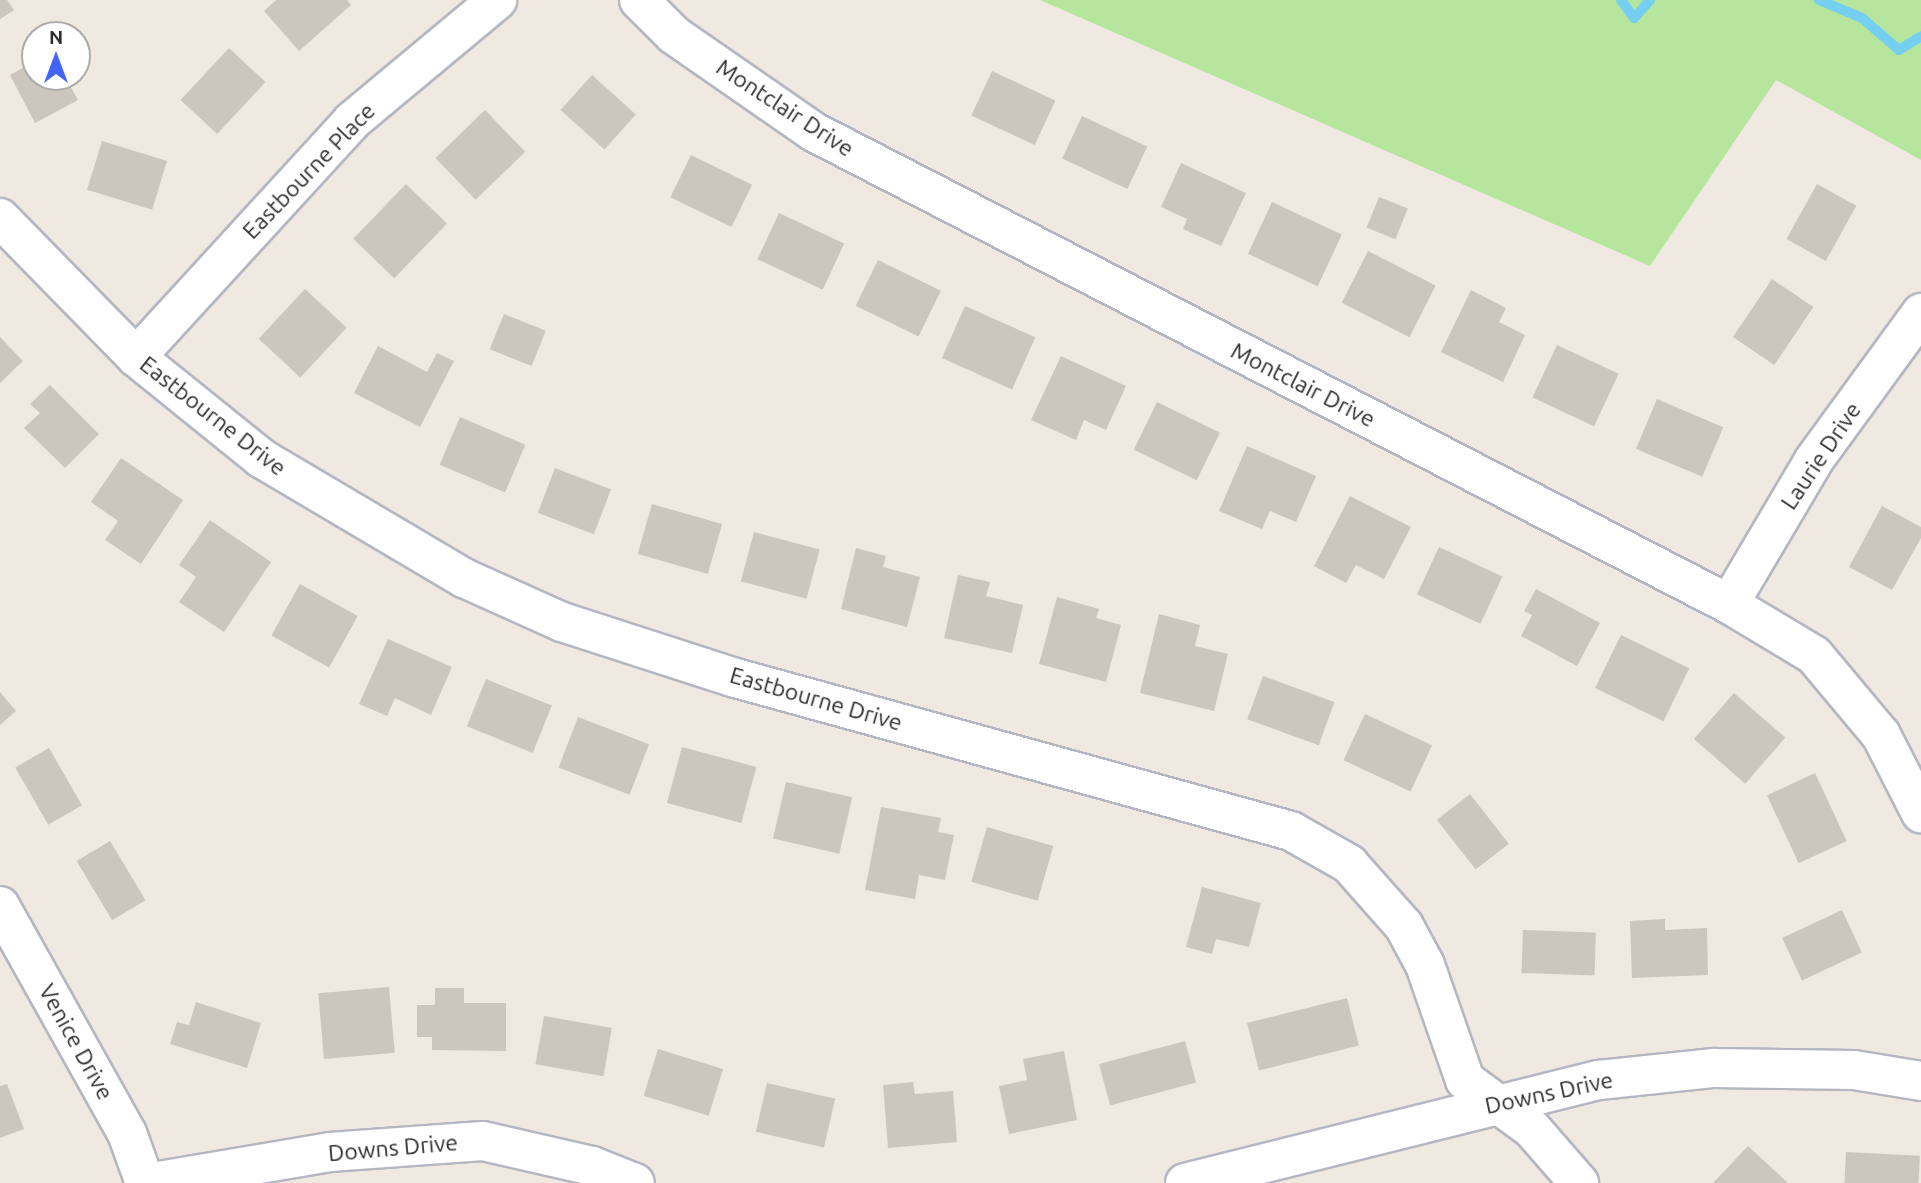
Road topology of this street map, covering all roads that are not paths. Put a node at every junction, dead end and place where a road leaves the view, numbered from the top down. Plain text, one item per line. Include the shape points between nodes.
1 (497, 0) edge
2 (639, 0) edge
3 (0, 218) edge
4 (1921, 313) edge
5 (136, 357) junction
6 (1729, 604) junction
7 (1921, 813) edge
8 (0, 906) edge
9 (1921, 1081) edge
10 (1495, 1104) junction
11 (146, 1183) edge
12 (635, 1183) edge
13 (1185, 1183) edge
14 (1579, 1183) edge

1 - 5 street, Eastbourne Place via 352,121
2 - 6 street, Montclair Drive via 674,35 814,132
3 - 5 street, Eastbourne Drive
4 - 6 street, Laurie Drive via 1815,460
5 - 10 street, Eastbourne Drive via 261,458 395,542 562,622 732,677 1291,831 1349,864 1404,926 1425,965 1465,1080
6 - 7 street, Montclair Drive via 1815,655 1881,735
8 - 11 street, Venice Drive via 127,1133
9 - 10 street, Downs Drive via 1854,1070 1714,1068 1598,1080
10 - 13 street, Downs Drive
10 - 14 street, Eastbourne Drive via 1532,1129
11 - 12 street, Downs Drive via 330,1152 483,1141 592,1166

